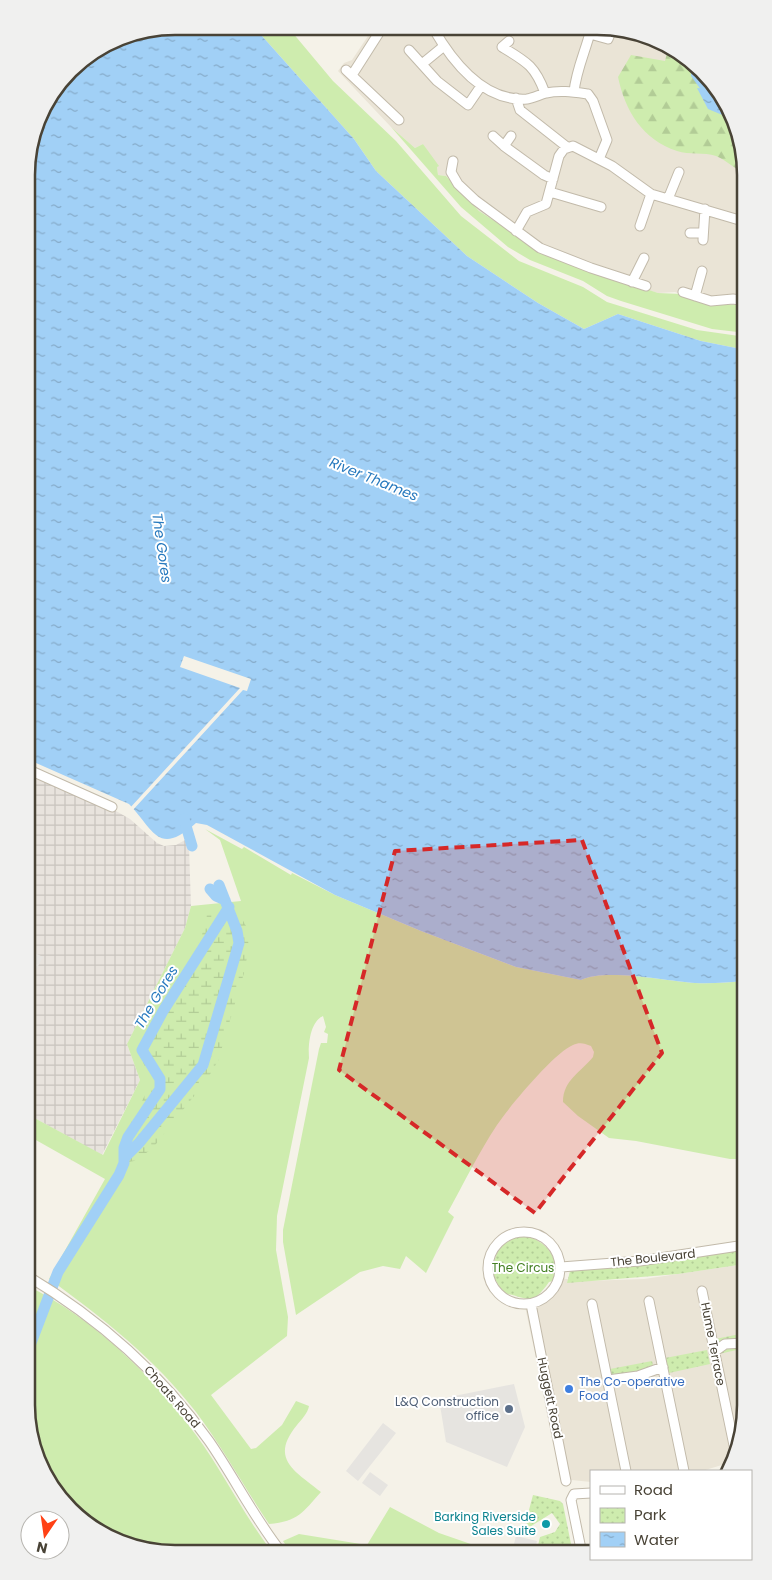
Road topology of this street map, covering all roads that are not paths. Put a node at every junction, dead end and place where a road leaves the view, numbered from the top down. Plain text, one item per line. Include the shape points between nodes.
1 (377, 35) edge
2 (437, 35) edge
3 (590, 35) edge
4 (598, 35) edge
5 (609, 36) edge
6 (509, 41) dead end
7 (444, 46) junction
8 (409, 50) dead end
9 (425, 67) junction
10 (482, 86) junction
11 (574, 92) junction
12 (546, 93) junction
13 (516, 98) junction
14 (399, 120) dead end
15 (493, 136) dead end
16 (511, 136) dead end
17 (504, 146) junction
18 (567, 147) junction
19 (599, 159) junction
20 (453, 161) dead end
21 (679, 172) dead end
22 (553, 179) junction
23 (550, 192) junction
24 (651, 194) junction
25 (668, 199) junction
26 (601, 207) dead end
27 (705, 209) junction
28 (737, 219) edge
29 (640, 226) dead end
30 (516, 231) junction
31 (690, 233) dead end
32 (644, 258) dead end
33 (702, 271) dead end
34 (632, 282) junction
35 (646, 286) dead end
36 (684, 292) dead end
37 (695, 296) junction
38 (737, 300) edge
39 (35, 773) edge
40 (112, 808) dead end
41 (737, 1246) edge
42 (560, 1267) junction
43 (35, 1281) edge
44 (702, 1291) dead end
45 (649, 1301) dead end
46 (531, 1304) junction
47 (592, 1304) dead end
48 (737, 1343) edge
49 (714, 1352) junction
50 (663, 1367) junction
51 (608, 1380) junction
52 (733, 1439) edge
53 (626, 1470) edge
54 (684, 1470) edge
55 (566, 1481) dead end
56 (590, 1493) edge
57 (276, 1545) edge
58 (580, 1545) edge

1 - 14 street via 349,73
2 - 7 street
3 - 11 street via 576,74
4 - 5 street via 608,39
6 - 12 street via 502,47 529,63
7 - 9 street
7 - 10 street via 455,63
8 - 9 street
9 - 10 street via 437,81 468,105
10 - 13 street
11 - 12 street
11 - 19 street via 588,94 593,101 607,140
12 - 13 street via 528,99
13 - 18 street via 520,110
15 - 17 street
16 - 17 street
17 - 22 street
18 - 19 street via 577,147
18 - 22 street via 559,156
19 - 24 street
20 - 30 street via 451,172 458,184
21 - 25 street
22 - 23 street
23 - 26 street
23 - 30 street via 546,204 527,212
24 - 25 street
24 - 29 street
25 - 27 street
27 - 28 street
27 - 31 street via 703,236
30 - 34 street via 548,252
32 - 34 street
33 - 37 street
34 - 35 street
36 - 37 street
37 - 38 street via 713,301
39 - 40 street
41 - 42 street, The Boulevard via 640,1261
42 - 46 street via 556,1287 540,1301
42 - 46 street via 554,1247 536,1234 515,1232 496,1245 489,1256 487,1268 493,1288 510,1302
43 - 57 street, Choats Road via 58,1294 132,1352 174,1396 209,1441
44 - 49 street, Hume Terrace
45 - 50 street
46 - 55 street, Huggett Road
47 - 51 street
48 - 49 street via 725,1344
49 - 52 street, Hume Terrace
50 - 51 street via 638,1376
50 - 54 street
51 - 53 street
56 - 58 street via 574,1494 571,1502

